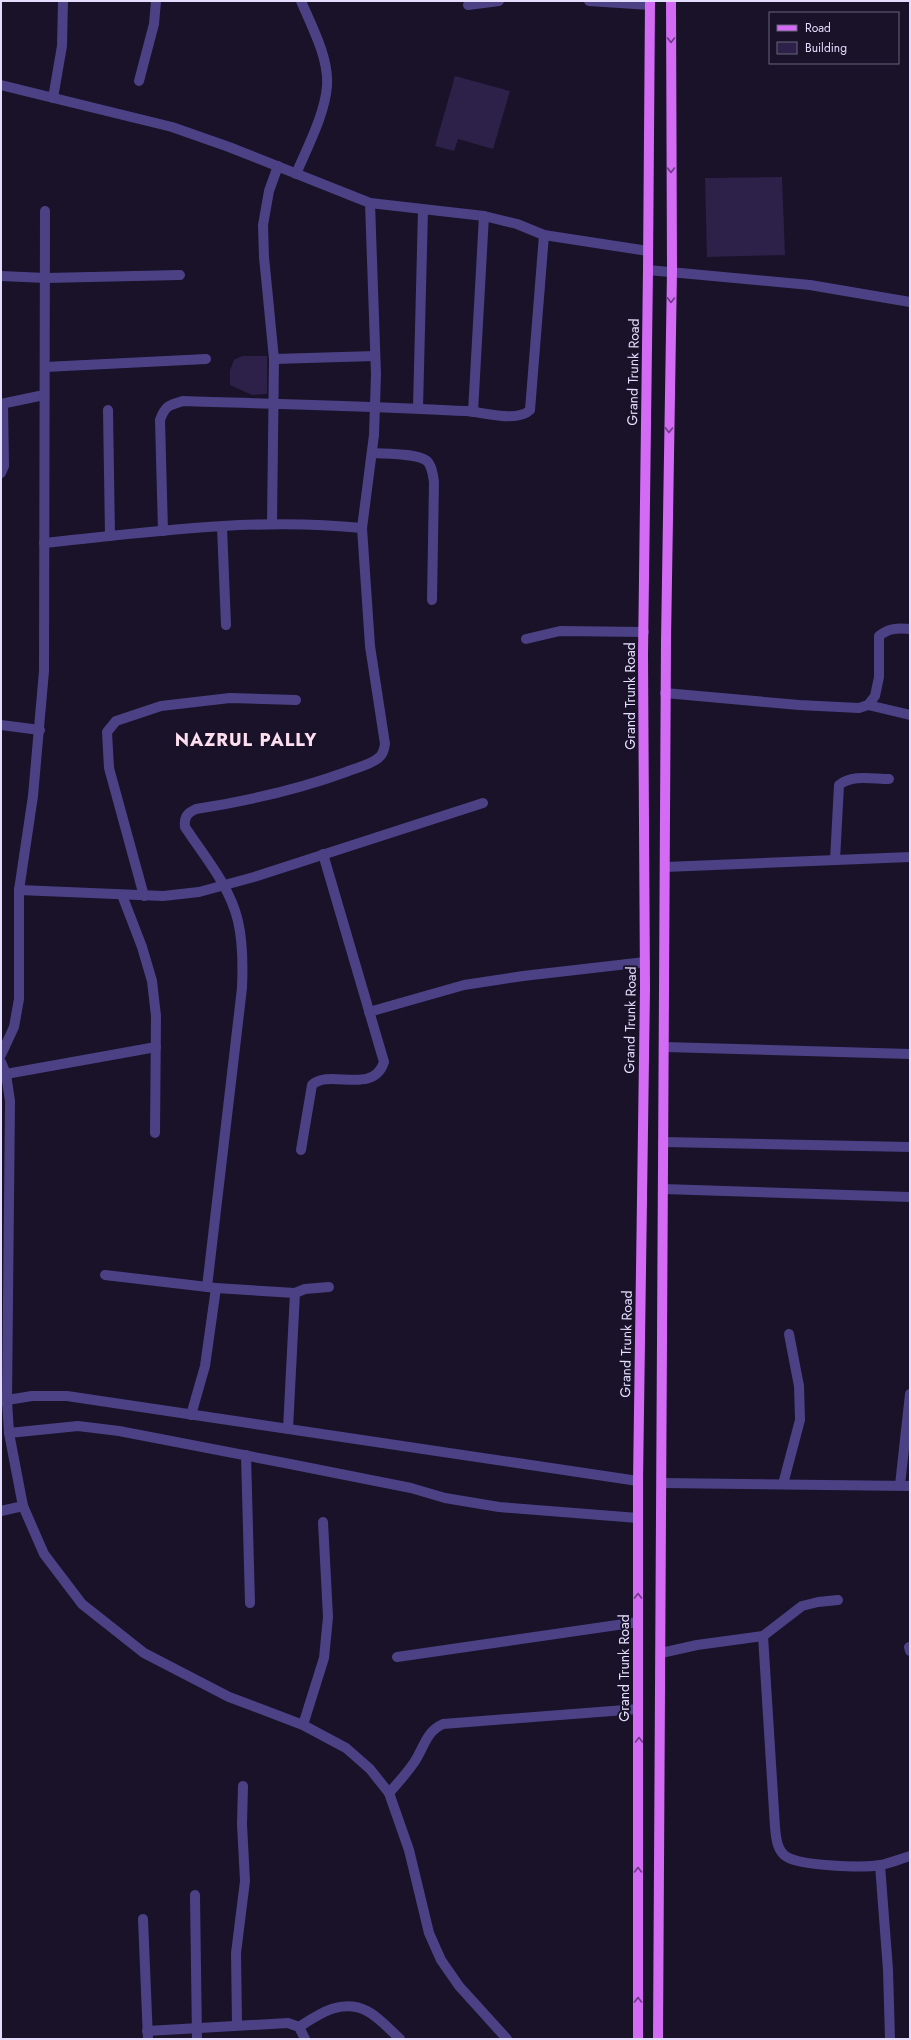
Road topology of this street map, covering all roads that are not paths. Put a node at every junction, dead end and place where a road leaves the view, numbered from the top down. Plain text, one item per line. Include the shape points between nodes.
1 (63, 1) edge
2 (156, 1) edge
3 (301, 1) edge
4 (499, 1) edge
5 (589, 1) edge
6 (671, 1) edge
7 (650, 3) edge
8 (468, 5) dead end
9 (140, 81) dead end
10 (1, 85) edge
11 (53, 98) junction
12 (278, 166) junction
13 (296, 174) junction
14 (370, 203) junction
15 (423, 210) junction
16 (45, 211) dead end
17 (484, 216) junction
18 (544, 235) junction
19 (648, 251) junction
20 (648, 270) junction
21 (672, 271) junction
22 (180, 275) dead end
23 (1, 276) edge
24 (46, 278) junction
25 (910, 302) edge
26 (375, 356) junction
27 (206, 359) dead end
28 (274, 359) junction
29 (45, 367) junction
30 (44, 395) junction
31 (2, 404) edge
32 (275, 404) junction
33 (375, 406) junction
34 (418, 408) junction
35 (108, 410) dead end
36 (473, 412) junction
37 (372, 453) junction
38 (1, 473) edge
39 (272, 524) junction
40 (222, 527) junction
41 (362, 528) junction
42 (163, 531) junction
43 (110, 536) junction
44 (44, 543) junction
45 (432, 600) dead end
46 (226, 626) dead end
47 (910, 629) edge
48 (644, 632) junction
49 (526, 639) dead end
50 (665, 693) junction
51 (296, 700) dead end
52 (868, 704) junction
53 (910, 715) edge
54 (1, 725) edge
55 (40, 730) junction
56 (889, 779) dead end
57 (483, 803) dead end
58 (323, 854) junction
59 (910, 858) edge
60 (835, 860) junction
61 (665, 867) junction
62 (224, 886) junction
63 (19, 890) junction
64 (122, 895) junction
65 (144, 896) junction
66 (645, 962) junction
67 (369, 1012) junction
68 (156, 1047) junction
69 (664, 1047) junction
70 (910, 1054) edge
71 (1, 1055) edge
72 (1, 1062) edge
73 (6, 1074) junction
74 (155, 1133) dead end
75 (663, 1142) junction
76 (910, 1147) edge
77 (301, 1150) dead end
78 (5, 1179) edge
79 (663, 1189) junction
80 (910, 1198) edge
81 (5, 1266) edge
82 (105, 1275) dead end
83 (212, 1287) junction
84 (329, 1287) dead end
85 (296, 1293) junction
86 (789, 1334) dead end
87 (910, 1394) edge
88 (4, 1401) edge
89 (191, 1415) junction
90 (288, 1429) junction
91 (9, 1433) junction
92 (246, 1456) junction
93 (638, 1481) junction
94 (662, 1482) junction
95 (783, 1484) junction
96 (905, 1485) edge
97 (24, 1506) junction
98 (1, 1511) edge
99 (638, 1518) junction
100 (323, 1522) dead end
101 (838, 1600) dead end
102 (250, 1603) dead end
103 (638, 1622) junction
104 (763, 1636) junction
105 (661, 1653) junction
106 (397, 1657) dead end
107 (638, 1709) junction
108 (303, 1725) junction
109 (243, 1786) dead end
110 (389, 1793) junction
111 (910, 1856) edge
112 (880, 1865) junction
113 (195, 1895) dead end
114 (143, 1919) dead end
115 (237, 2025) junction
116 (299, 2027) junction
117 (196, 2028) junction
118 (148, 2035) edge
119 (197, 2039) edge
120 (305, 2039) edge
121 (400, 2039) edge
122 (507, 2039) edge
123 (638, 2039) edge
124 (658, 2039) edge
125 (890, 2039) edge

1 - 11 street via 62,46
2 - 9 street via 154,24
3 - 13 street via 324,62 327,86 322,108
4 - 8 street
5 - 7 street
6 -> 21 main road
7 - 19 main road, Grand Trunk Road
10 - 11 street
11 - 12 street via 172,127
12 - 13 street
12 - 28 street via 269,191 263,225
13 - 14 street
14 - 15 street
14 - 26 street
15 - 17 street
15 - 34 street
16 - 24 street
17 - 18 street via 517,224
17 - 36 street
18 - 19 street
18 - 36 street via 530,410 519,416
19 - 20 main road, Grand Trunk Road
20 - 21 street
20 - 48 main road, Grand Trunk Road
21 - 25 street via 810,285
21 -> 50 main road
22 - 24 street
23 - 24 street
24 - 29 street
26 - 28 street
26 - 33 street
27 - 29 street
28 - 32 street
29 - 30 street
30 - 31 street
30 - 44 street
31 - 38 street via 4,466
32 - 33 street
32 - 39 street
32 - 42 street via 182,401 164,410 160,420
33 - 34 street
33 - 37 street
34 - 36 street
35 - 43 street
37 - 41 street
37 - 45 street via 420,457 428,462 432,470
39 - 40 street
39 - 41 street via 319,524
40 - 42 street
40 - 46 street
41 - 62 street via 370,646 385,744 383,753 377,760 311,784 265,797 196,809 188,813 184,819 184,827
42 - 43 street
43 - 44 street
44 - 55 street via 44,671
47 - 52 street via 887,630 880,636 879,677 875,696
48 - 49 street via 566,630
48 - 66 main road, Grand Trunk Road
50 - 52 street via 799,705 859,708
50 - 61 main road
51 - 65 street via 230,698 161,706 116,721 107,732 109,768
52 - 53 street
54 - 55 street
55 - 63 street
56 - 60 street via 853,778 844,780 839,785
57 - 58 street
58 - 62 street
58 - 67 street
59 - 60 street
60 - 61 street
61 - 69 main road
62 - 65 street via 199,892
62 - 83 street via 238,920 243,954 242,988
63 - 64 street
63 - 71 street via 19,999 14,1027
64 - 65 street
64 - 68 street via 152,981
66 - 67 street via 524,976 464,986
66 - 93 main road, Grand Trunk Road
67 - 77 street via 382,1052 384,1062 381,1071 364,1079 317,1080 312,1085
68 - 73 street
68 - 74 street
69 - 70 street
69 - 75 main road
72 - 73 street
73 - 78 street via 10,1101
75 - 76 street
75 - 79 main road
78 - 81 street
79 - 80 street
79 - 94 main road
81 - 88 street
82 - 83 street
83 - 85 street
83 - 89 street via 205,1366
84 - 85 street via 306,1289
85 - 90 street
86 - 95 street via 799,1386 800,1420
87 - 96 street
88 - 89 street via 32,1396 68,1396
88 - 91 street
89 - 90 street
90 - 93 street
91 - 92 street via 78,1426 119,1431
91 - 97 street
92 - 99 street via 499,1507
92 - 102 street
93 - 99 main road, Grand Trunk Road
94 - 95 street
94 - 105 main road
95 - 96 street
97 - 98 street
97 - 108 street via 44,1554 82,1604 144,1653 229,1697
103 -> 99 main road, Grand Trunk Road
100 - 108 street via 328,1617 324,1658
101 - 104 street via 802,1606
103 - 106 street
103 - 107 main road, Grand Trunk Road
104 - 105 street
104 - 112 street via 778,1847 786,1857 802,1862 853,1866
105 - 124 main road
107 - 110 street via 443,1724 434,1728 428,1735 414,1763
123 -> 107 main road, Grand Trunk Road
108 - 110 street via 346,1748 370,1768
109 - 115 street via 245,1881 236,1953
110 - 122 street via 409,1850 428,1933 459,1986
111 - 112 street
112 - 125 street
113 - 117 street
114 - 118 street
115 - 116 street via 288,2022
115 - 117 street
116 - 120 street
116 - 121 street via 322,2012 351,2006 367,2011
117 - 118 street
117 - 119 street

